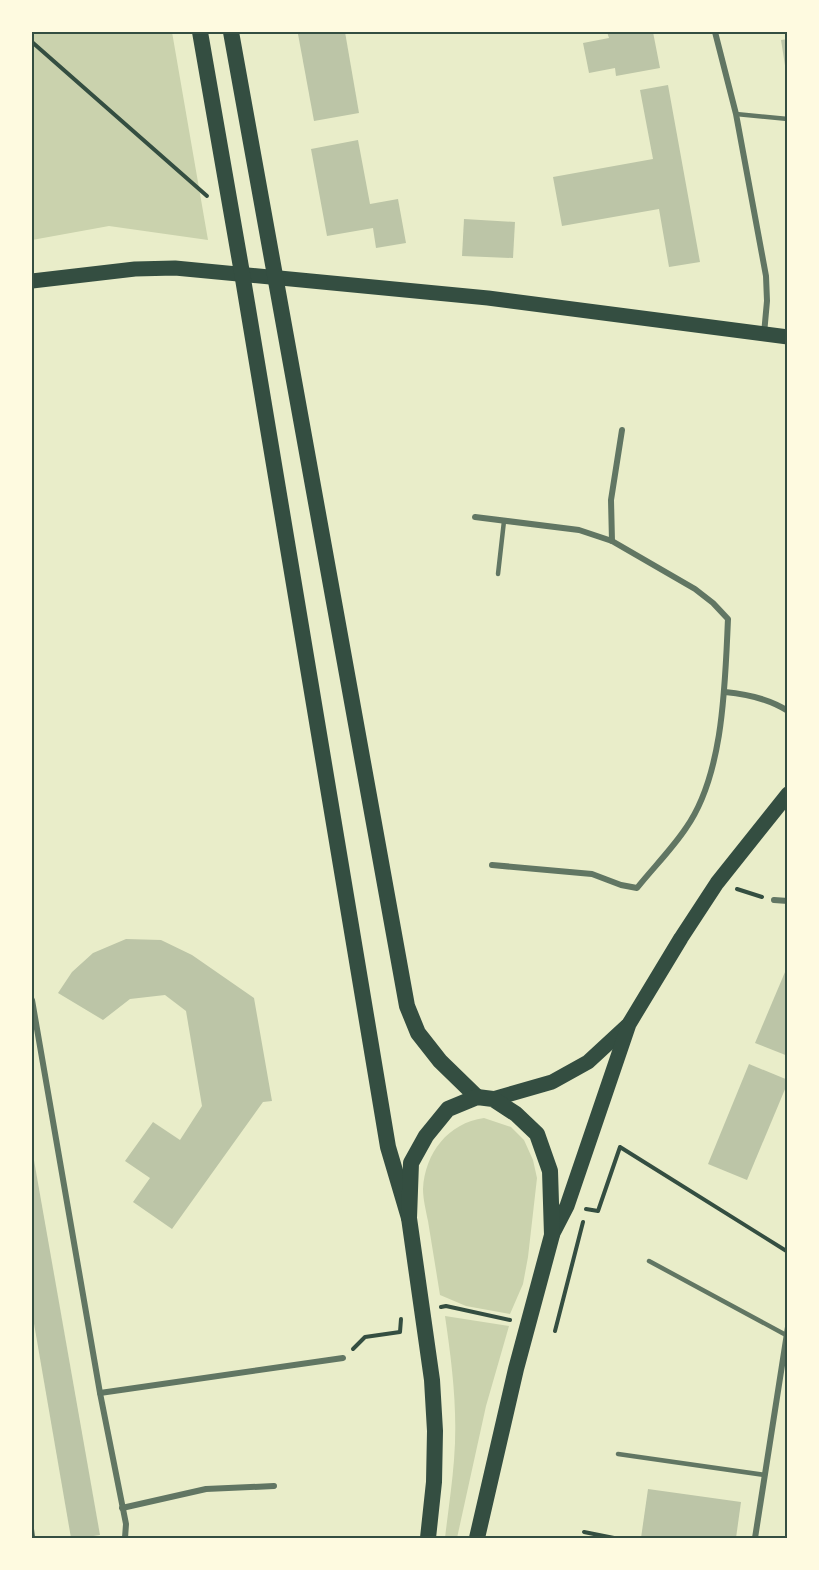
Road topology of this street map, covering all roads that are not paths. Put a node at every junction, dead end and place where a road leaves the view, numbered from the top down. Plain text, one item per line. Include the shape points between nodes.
1 (200, 32) edge
2 (231, 32) edge
3 (715, 32) edge
4 (736, 114) junction
5 (788, 119) edge
6 (243, 273) junction
7 (275, 277) junction
8 (32, 281) edge
9 (764, 335) junction
10 (788, 337) edge
11 (622, 430) dead end
12 (475, 517) dead end
13 (504, 521) junction
14 (612, 541) junction
15 (498, 574) dead end
16 (725, 692) junction
17 (788, 711) edge
18 (788, 794) edge
19 (492, 865) dead end
20 (774, 900) road end
21 (788, 901) edge
22 (32, 1000) edge
23 (629, 1024) junction
24 (485, 1098) junction
25 (410, 1218) junction
26 (552, 1235) junction
27 (649, 1262) dead end
28 (788, 1327) edge
29 (786, 1335) edge
30 (343, 1358) road end
31 (100, 1393) junction
32 (618, 1454) dead end
33 (765, 1475) junction
34 (274, 1486) dead end
35 (122, 1508) junction
36 (125, 1539) edge
37 (428, 1539) edge
38 (477, 1539) edge
39 (755, 1539) edge

1 - 6 highway
2 - 7 highway
3 - 4 street
4 - 5 lane
4 - 9 street via 766,276
6 - 7 main road
6 - 8 main road via 155,268
6 - 25 highway via 388,1147
7 - 9 main road via 488,298
7 - 24 highway via 408,1006 418,1033 440,1061
9 - 10 main road
11 - 14 street via 611,500
12 - 13 street
13 - 14 street via 579,530
13 - 15 lane
14 - 16 street via 695,589 728,619
16 - 17 street via 746,693
16 - 19 street via 710,778 687,827 637,888 592,874
18 - 23 main road via 717,883
20 - 21 street
22 - 31 street
23 - 24 main road via 588,1062 552,1082
23 - 26 main road via 567,1206
24 - 25 highway via 448,1109 426,1136 411,1163
24 - 26 highway via 516,1114 537,1134 550,1171
25 - 37 highway via 435,1431
26 - 38 highway
27 - 29 lane
28 - 29 street
29 - 33 street
30 - 31 street
31 - 35 street
32 - 33 lane
33 - 39 street
34 - 35 street via 206,1489
35 - 36 street

